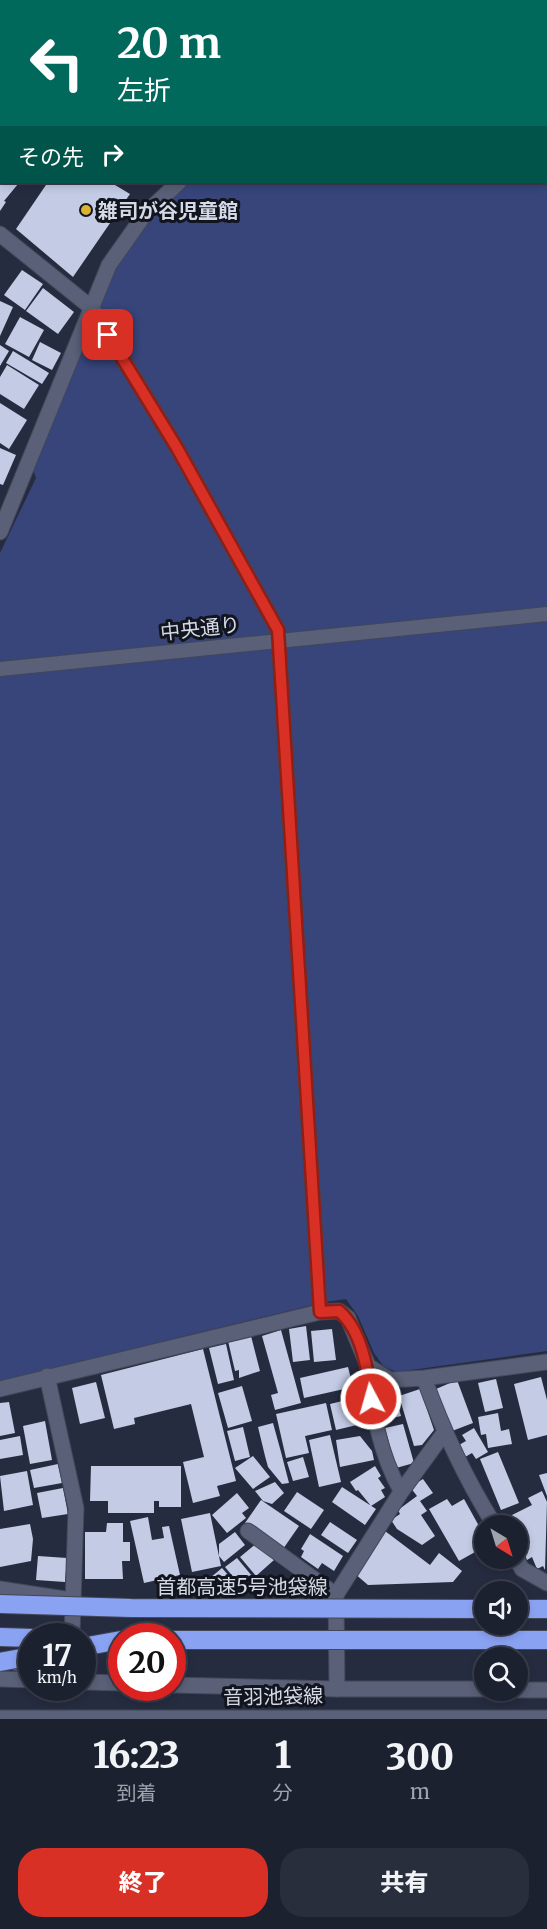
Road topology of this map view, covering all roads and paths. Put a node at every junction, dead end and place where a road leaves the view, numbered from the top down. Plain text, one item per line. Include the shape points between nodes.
1 (178, 183) edge
2 (1, 237) edge
3 (93, 309) junction
4 (0, 532) edge
5 (547, 614) edge
6 (279, 639) junction
7 (0, 669) edge
8 (320, 1312) junction
9 (547, 1362) edge
10 (368, 1366) junction
11 (47, 1377) junction
12 (424, 1378) junction
13 (0, 1389) edge
14 (444, 1433) junction
15 (401, 1492) junction
16 (488, 1515) edge
17 (248, 1531) dead end
18 (522, 1569) edge
19 (547, 1583) edge
20 (0, 1589) edge
21 (336, 1599) junction
22 (74, 1601) junction
23 (474, 1602) edge
24 (528, 1602) edge
25 (547, 1602) edge
26 (0, 1604) edge
27 (474, 1609) edge
28 (528, 1609) edge
29 (547, 1609) edge
30 (73, 1623) edge
31 (0, 1637) edge
32 (18, 1638) edge
33 (186, 1640) edge
34 (547, 1640) edge
35 (0, 1679) edge
36 (18, 1680) edge
37 (186, 1685) edge
38 (336, 1689) junction
39 (474, 1689) edge
40 (528, 1690) edge
41 (547, 1690) edge
42 (0, 1718) edge
43 (547, 1718) edge
44 (218, 1719) edge

1 - 3 street via 132,230 109,265
2 - 3 street
3 - 4 street
3 - 6 lane via 177,448
5 - 6 lane, 中央通り
6 - 7 lane, 中央通り
6 - 8 lane
8 - 10 street via 339,1311 348,1318
8 - 11 street
9 - 12 street
10 - 12 street via 390,1380
10 - 15 lane via 373,1416 388,1467
11 - 13 street
11 - 22 street via 76,1508
12 - 14 street
14 - 15 street
14 - 16 street
15 - 21 street
17 - 21 street
18 - 19 street
20 - 22 street
21 - 22 street
21 - 23 street
21 - 38 street
22 - 30 street
24 - 25 street
26 - 27 highway, 首都高速5号池袋線, bridge
28 - 29 highway
31 - 32 highway
33 - 34 highway, bridge
35 - 36 street
37 - 38 street, 音羽池袋線
38 - 39 street, 音羽池袋線
40 - 41 street
42 - 44 street, 音羽池袋線
43 - 44 street, 音羽池袋線

